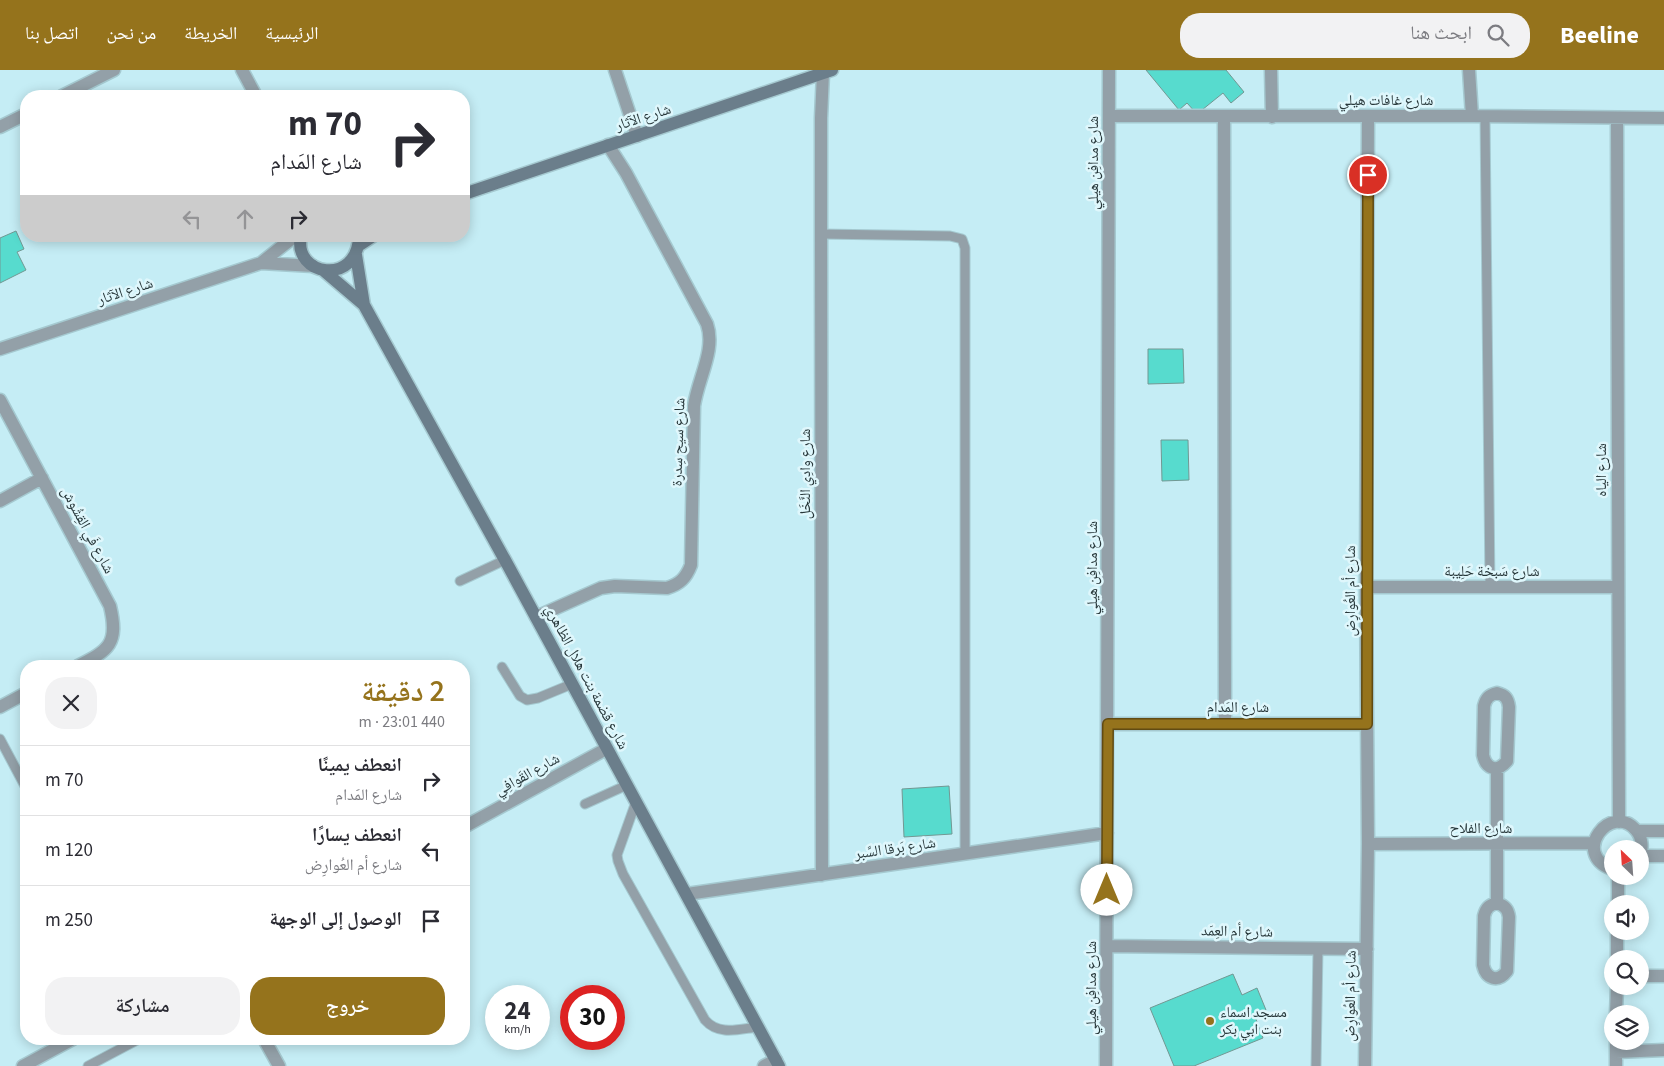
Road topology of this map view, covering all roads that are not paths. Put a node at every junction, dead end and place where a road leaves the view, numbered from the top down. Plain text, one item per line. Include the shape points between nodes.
1 (114, 70) edge
2 (242, 70) edge
3 (615, 70) edge
4 (1109, 70) edge
5 (1271, 70) edge
6 (1470, 70) edge
7 (828, 72) edge
8 (74, 90) edge
9 (253, 90) edge
10 (1109, 116) junction
11 (1224, 116) junction
12 (1368, 116) junction
13 (20, 117) edge
14 (1272, 117) junction
15 (1478, 117) junction
16 (1617, 118) junction
17 (1664, 118) edge
18 (0, 127) edge
19 (637, 136) junction
20 (608, 145) junction
21 (470, 192) edge
22 (821, 234) junction
23 (287, 242) edge
24 (301, 242) edge
25 (358, 246) edge
26 (261, 263) junction
27 (318, 268) junction
28 (364, 305) junction
29 (0, 349) edge
30 (0, 400) edge
31 (42, 478) junction
32 (0, 501) edge
33 (505, 560) junction
34 (460, 581) dead end
35 (1490, 587) junction
36 (1618, 587) junction
37 (1366, 588) junction
38 (536, 617) junction
39 (89, 660) edge
40 (502, 667) dead end
41 (572, 684) junction
42 (20, 696) edge
43 (0, 707) edge
44 (1108, 724) junction
45 (1225, 724) junction
46 (1367, 724) junction
47 (0, 739) edge
48 (606, 749) junction
49 (1497, 768) junction
50 (20, 777) edge
51 (626, 785) junction
52 (636, 802) junction
53 (585, 804) dead end
54 (1619, 822) junction
55 (470, 824) edge
56 (1637, 831) junction
57 (1664, 831) edge
58 (1107, 833) junction
59 (1641, 840) edge
60 (1594, 843) junction
61 (1368, 844) junction
62 (1498, 844) junction
63 (965, 854) junction
64 (1649, 856) edge
65 (1664, 856) edge
66 (1604, 864) edge
67 (822, 875) junction
68 (687, 894) junction
69 (1497, 903) junction
70 (1107, 946) junction
71 (1318, 948) junction
72 (1367, 949) junction
73 (1649, 976) edge
74 (1664, 976) edge
75 (758, 1027) junction
76 (62, 1045) edge
77 (128, 1045) edge
78 (267, 1045) edge
79 (1649, 1049) edge
80 (1616, 1050) edge
81 (1664, 1050) edge
82 (778, 1063) edge
83 (23, 1066) edge
84 (88, 1066) edge
85 (279, 1066) edge
86 (764, 1066) edge
87 (1106, 1066) edge
88 (1316, 1066) edge
89 (1365, 1066) edge
90 (1616, 1066) edge

1 - 8 street
2 - 9 street
3 - 19 street
4 - 10 street, شارع مدافِن هيلي
5 - 14 street
6 - 15 street
7 - 19 street, شارع الآثار
7 - 22 street, شارع وادِي النَّخَل via 821,118
10 - 11 street, شارع غافات هيلي
10 - 44 street, شارع مدافِن هيلي
11 - 14 street, شارع غافات هيلي
11 - 45 street
12 - 14 street, شارع غافات هيلي
12 - 15 street, شارع غافات هيلي
12 - 37 street, شارع أم العُوارِض
13 - 18 street
15 - 16 street, شارع غافات هيلي
15 - 35 lane
16 - 17 street, شارع غافات هيلي
16 - 36 street, شارع الياه
19 - 20 street, شارع الآثار
20 - 21 street, شارع الآثار
20 - 38 street, شارع سيح سِدرة via 708,324 710,333 710,351 694,406 691,565 688,574 676,586 600,588
22 - 63 lane via 950,236 962,240 965,248
22 - 67 street, شارع وادِي النَّخَل
23 - 26 street, شارع الآثار
24 - 27 street, شارع قضمة بنت هلال الظاهري via 306,259
25 - 27 street via 343,268 333,271
25 - 28 street, شارع قضمة بنت هلال الظاهري
26 - 27 street, شارع الآثار
26 - 29 street, شارع الآثار
27 - 28 street, شارع قضمة بنت هلال الظاهري
28 - 33 street, شارع قضمة بنت هلال الظاهري
30 - 31 street, شارع فَي القِشُوش
31 - 32 street
31 - 39 street, شارع فَي القِشُوش via 110,606 114,634 109,647
33 - 34 lane
33 - 38 street, شارع قضمة بنت هلال الظاهري
35 - 36 street, شارع سَبخة حَلِيبة
35 - 37 street, شارع سَبخة حَلِيبة
36 - 54 street, شارع الياه
37 - 46 street, شارع أم العُوارِض
38 - 41 street, شارع قضمة بنت هلال الظاهري
40 - 41 lane via 520,696 527,700
41 - 48 street, شارع قضمة بنت هلال الظاهري
42 - 43 street
44 - 45 street, شارع المَدام
44 - 58 street, شارع مدافِن هيلي
45 - 46 street, شارع المَدام
46 - 61 street, شارع أم العُوارِض
47 - 50 lane
48 - 51 street, شارع قضمة بنت هلال الظاهري
48 - 55 street, شارع القَوافِي
49 - 49 street via 1507,760 1509,706 1504,695 1497,693 1491,694 1484,706 1483,755 1490,767
49 - 62 street
51 - 52 street, شارع قضمة بنت هلال الظاهري
51 - 53 lane
52 - 68 street, شارع قضمة بنت هلال الظاهري
52 - 75 lane via 617,854 623,874 709,1025 720,1030
54 - 56 street via 1629,824
54 - 60 street via 1602,828
56 - 57 street
56 - 59 street
58 - 63 street, شارع بَرقا السَّبر
58 - 70 street, شارع مدافِن هيلي
60 - 62 street, شارع الفلاح
60 - 66 street via 1596,856
61 - 62 street, شارع الفلاح
61 - 72 street, شارع أم العُوارِض
62 - 69 street
63 - 67 street, شارع بَرقا السَّبر
64 - 65 street
67 - 68 street, شارع بَرقا السَّبر
68 - 75 street, شارع قضمة بنت هلال الظاهري
69 - 69 street via 1491,905 1484,916 1483,965 1490,977 1497,978 1507,971 1509,917 1508,910
70 - 71 street, شارع أم العِمَد
70 - 87 street, شارع مدافِن هيلي
71 - 72 street, شارع أم العِمَد
71 - 88 lane
72 - 89 street, شارع أم العُوارِض
73 - 74 street
75 - 82 street, شارع قضمة بنت هلال الظاهري
76 - 83 street
77 - 84 lane
78 - 85 street
79 - 81 street
80 - 90 street
82 - 86 street

